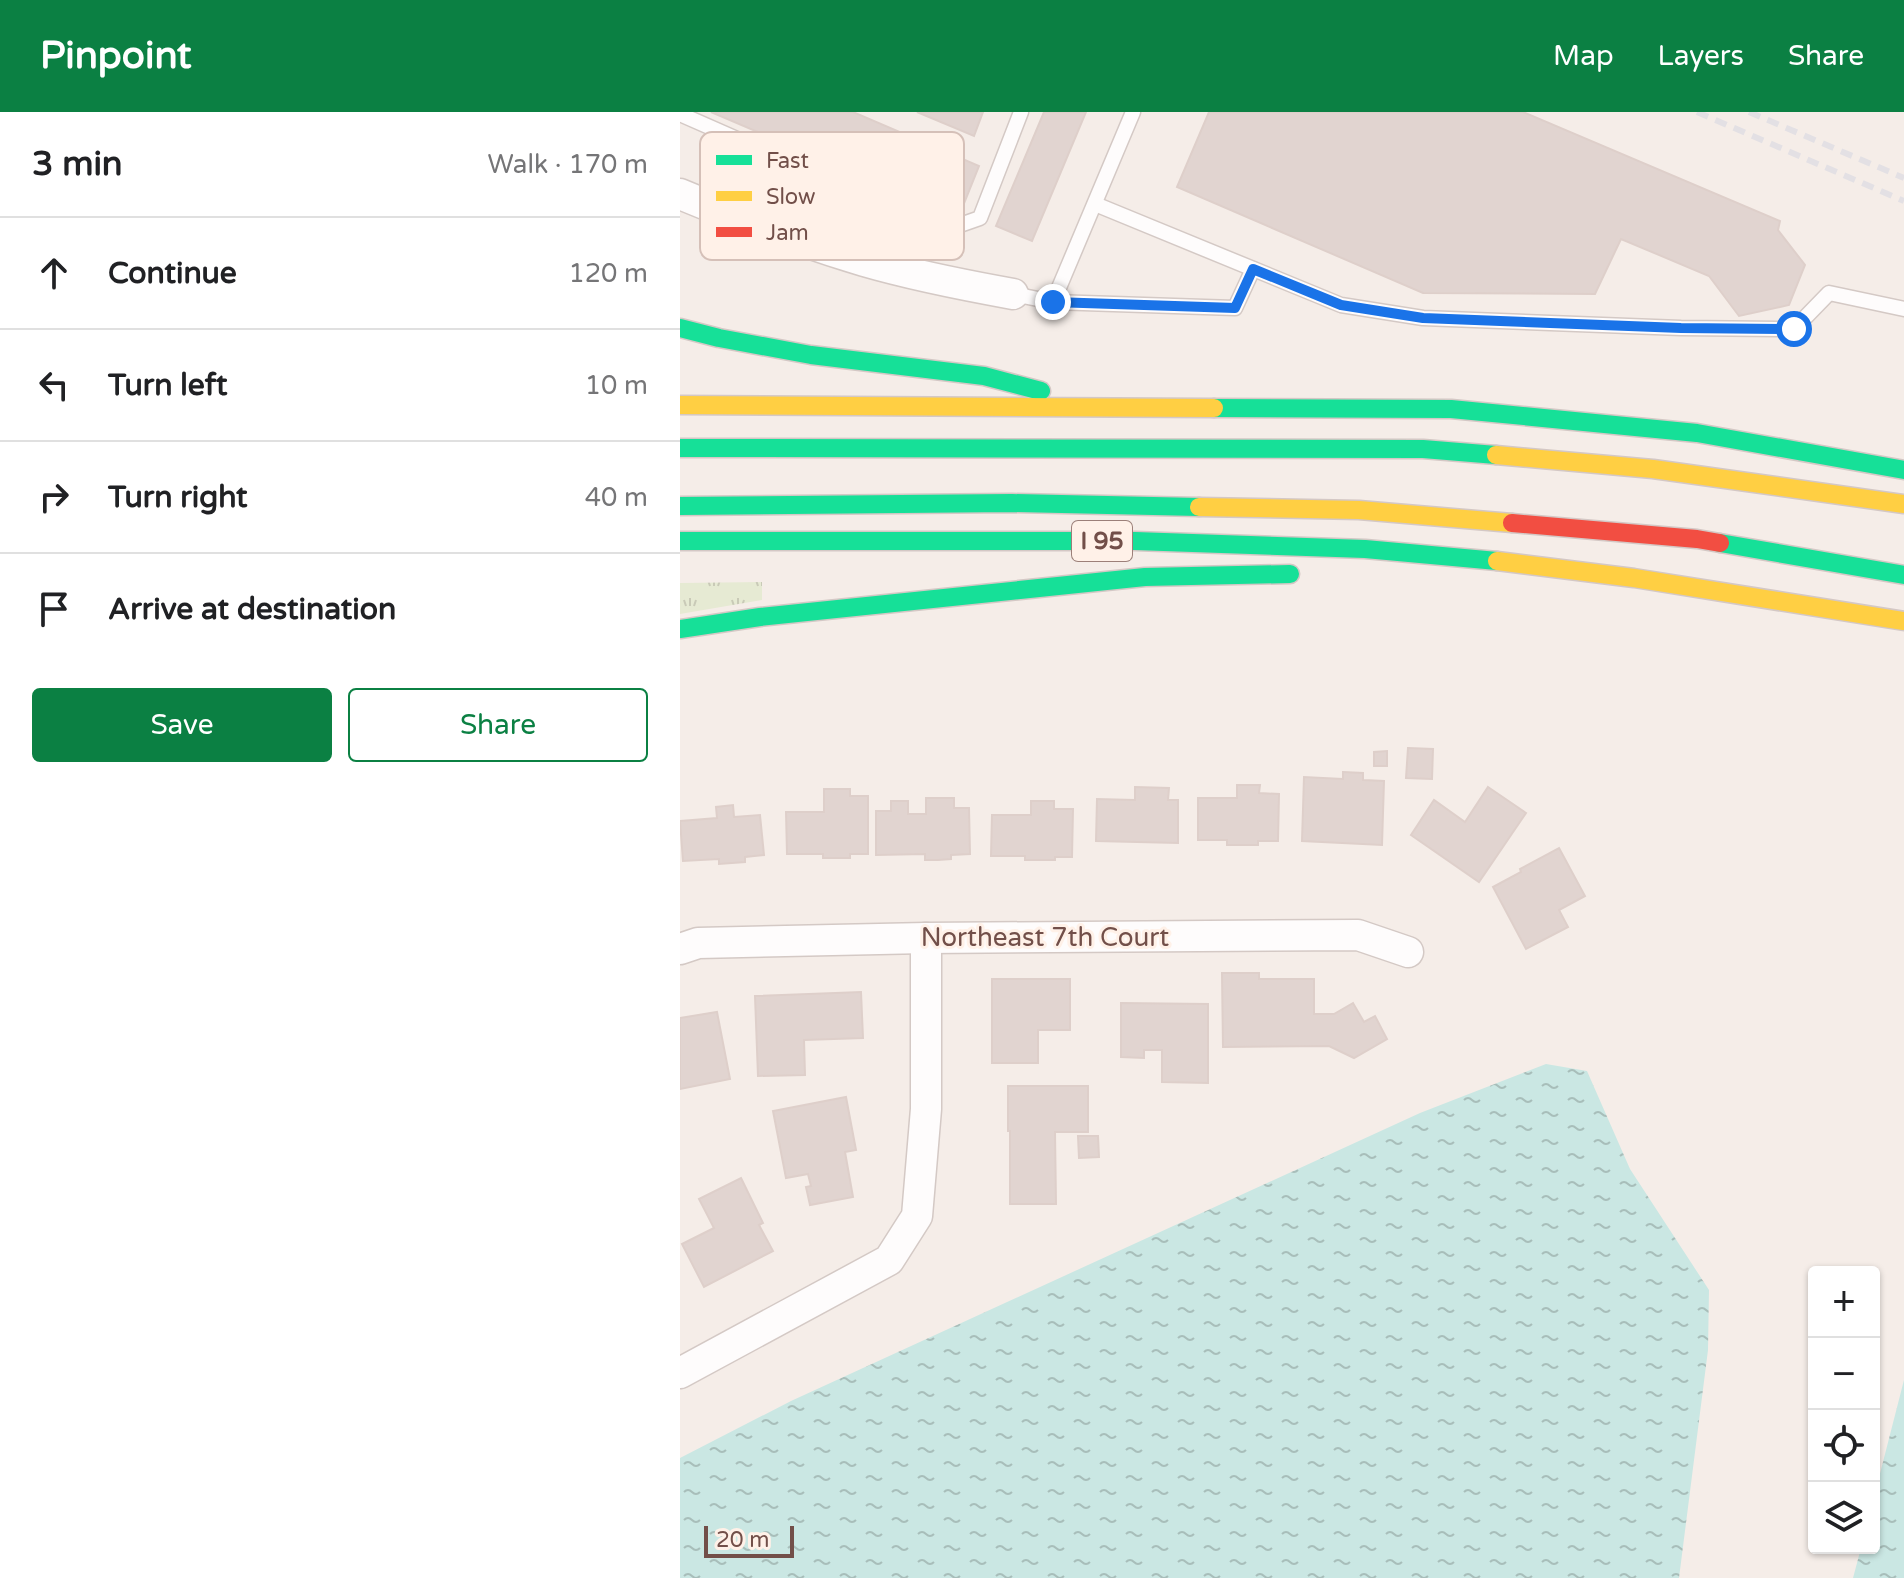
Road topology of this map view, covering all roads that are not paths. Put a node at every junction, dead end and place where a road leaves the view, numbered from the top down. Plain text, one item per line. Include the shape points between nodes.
1 (1021, 112) edge
2 (1133, 112) edge
3 (680, 114) edge
4 (721, 132) edge
5 (680, 194) edge
6 (700, 202) edge
7 (1095, 204) junction
8 (964, 224) edge
9 (861, 260) edge
10 (1253, 269) junction
11 (1013, 294) joint
12 (1053, 302) junction
13 (1904, 309) edge
14 (680, 328) edge
15 (680, 405) edge
16 (1105, 408) junction
17 (680, 448) edge
18 (1904, 470) edge
19 (1904, 504) edge
20 (680, 506) edge
21 (680, 541) edge
22 (1524, 563) junction
23 (1401, 569) dead end
24 (1309, 574) dead end
25 (1904, 575) edge
26 (1904, 621) edge
27 (680, 629) edge
28 (926, 938) junction
29 (680, 949) edge
30 (1408, 952) dead end
31 (680, 1373) edge

1 - 8 lane via 980,218
2 - 7 lane
3 - 4 lane
5 - 6 street
7 - 10 lane
7 - 12 lane
9 - 11 street
10 - 12 lane via 1235,308
10 - 13 lane via 1341,305 1423,318 1794,329 1829,293
11 - 12 lane
14 - 16 highway via 811,355 984,376
15 - 16 highway
16 - 18 highway via 1451,409 1697,433
17 - 19 highway via 1423,449 1653,469
20 - 25 highway via 1012,503 1359,510 1697,539
21 - 22 highway, I 95 via 1135,541 1365,549
22 - 23 highway
22 - 26 highway, I 95
24 - 27 highway via 1145,577
28 - 29 street, Northeast 7th Court via 698,943
28 - 30 street, Northeast 7th Court via 1358,935
28 - 31 street via 926,1109 917,1216 889,1260

